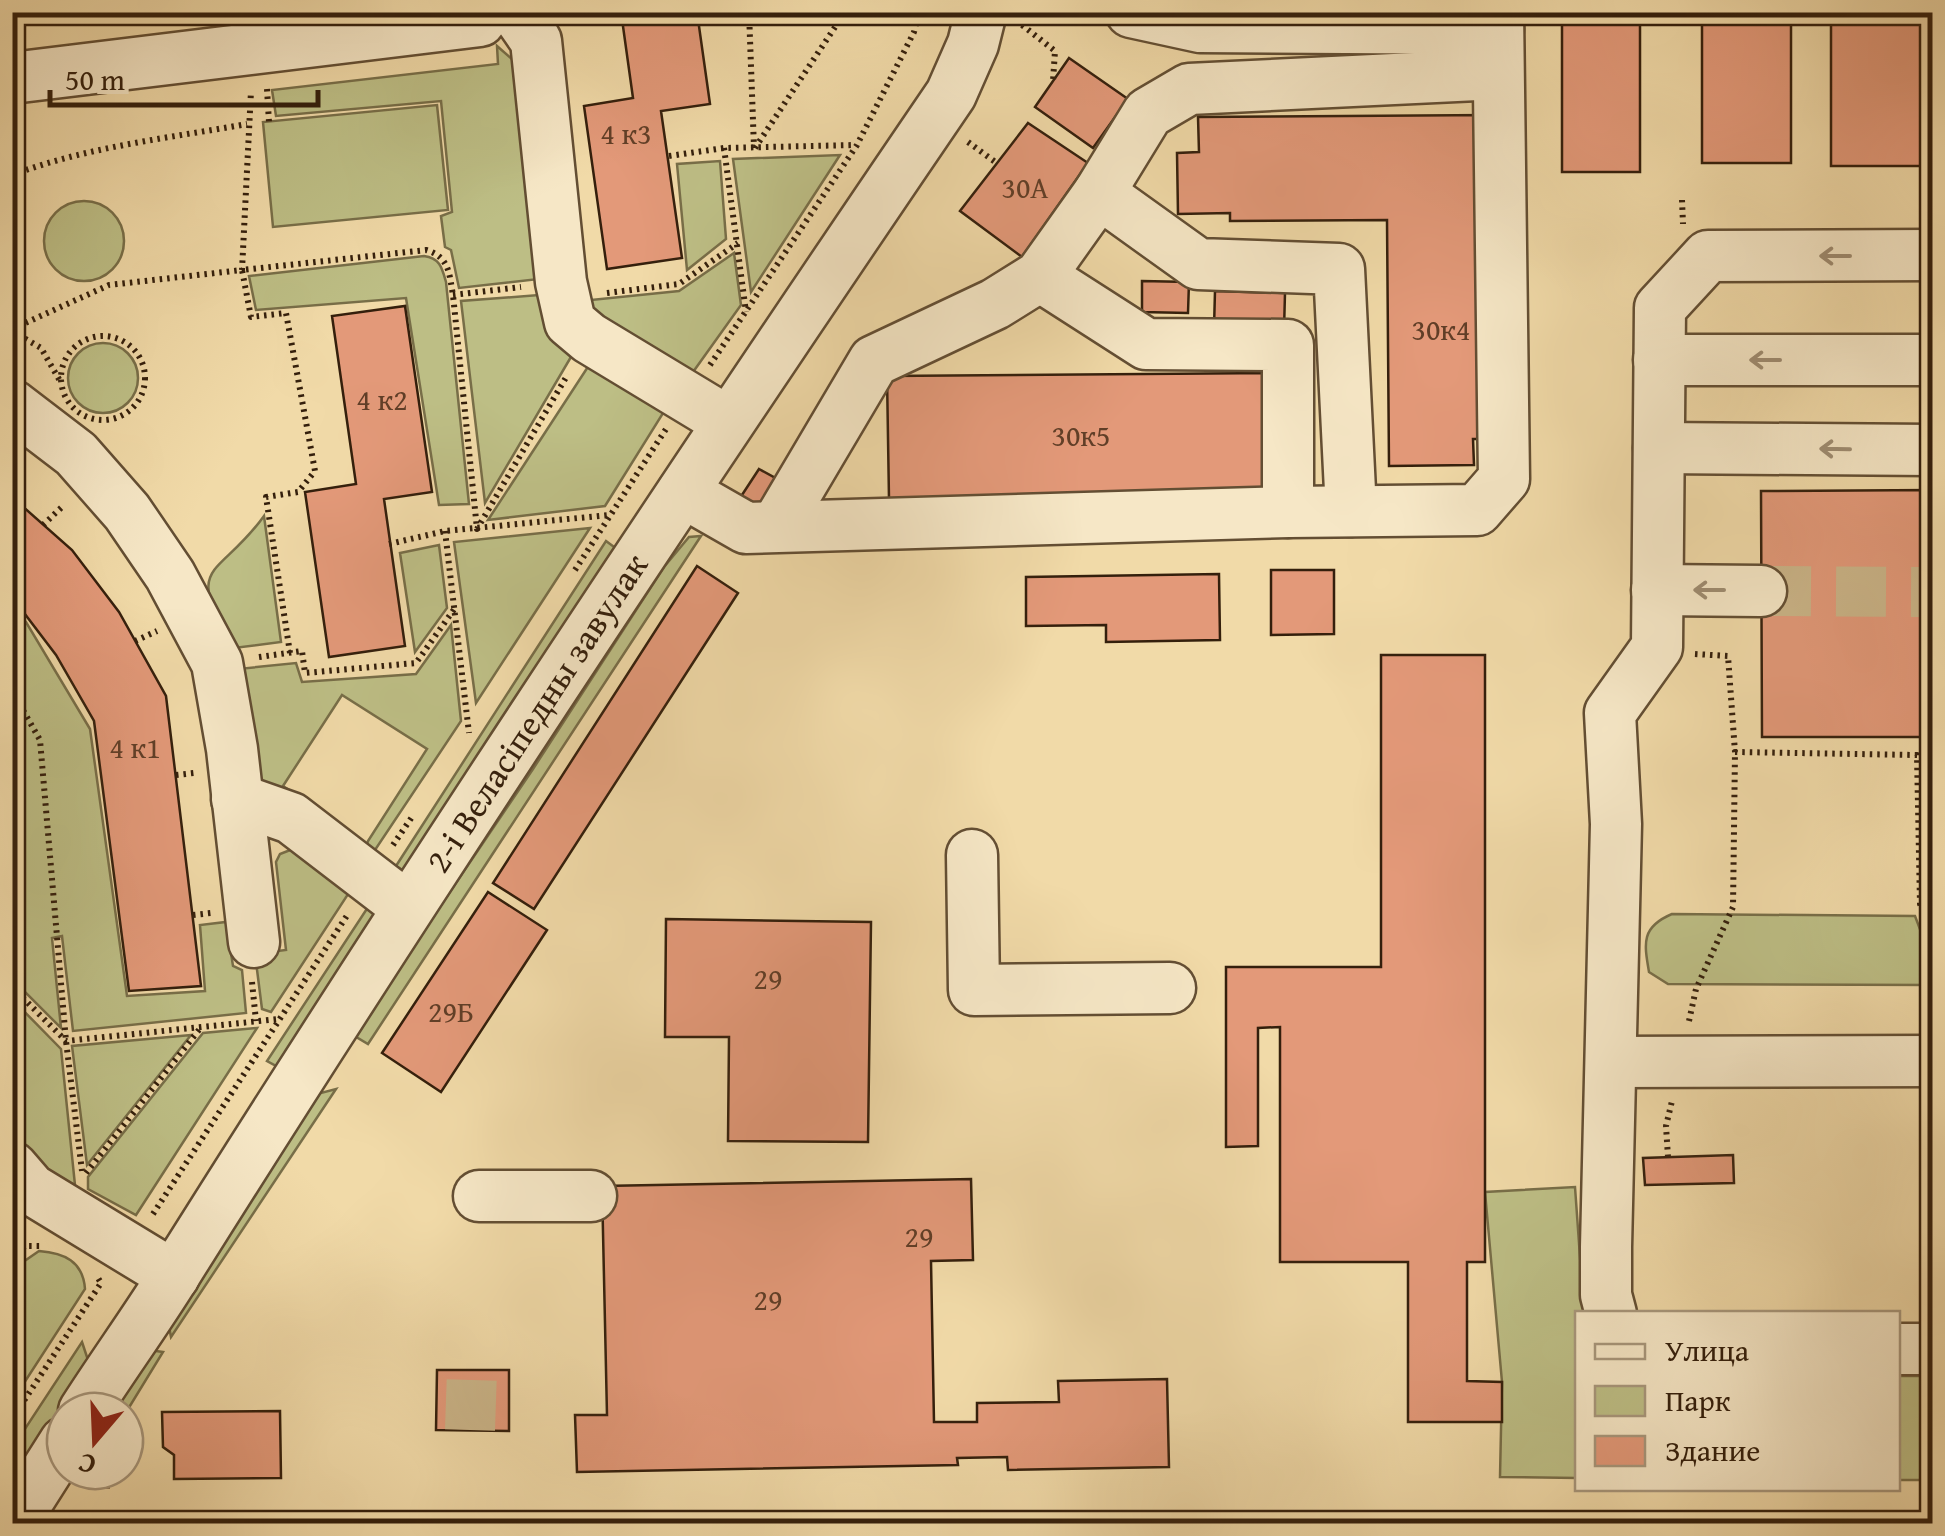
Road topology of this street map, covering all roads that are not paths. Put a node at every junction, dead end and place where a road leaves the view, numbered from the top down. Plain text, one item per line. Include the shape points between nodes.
1 (486, 12) edge
2 (516, 12) edge
3 (1132, 12) edge
4 (997, 15) edge
5 (1498, 38) edge
6 (12, 78) edge
7 (1099, 193) junction
8 (1932, 255) edge
9 (1040, 276) junction
10 (1659, 360) junction
11 (1932, 360) edge
12 (12, 405) edge
13 (728, 422) junction
14 (1658, 448) junction
15 (1932, 450) edge
16 (683, 492) junction
17 (1350, 511) junction
18 (1288, 512) junction
19 (776, 525) junction
20 (1657, 590) junction
21 (1761, 591) tunnel mouth
22 (237, 799) junction
23 (972, 855) dead end
24 (407, 907) junction
25 (252, 953) road end
26 (1170, 988) dead end
27 (1932, 1061) edge
28 (1611, 1062) junction
29 (479, 1196) dead end
30 (591, 1196) dead end
31 (20, 1201) edge
32 (174, 1276) junction
33 (1610, 1311) edge
34 (1900, 1349) edge
35 (1932, 1349) edge
36 (97, 1391) edge
37 (45, 1474) edge
38 (13, 1524) edge

1 - 6 street via 480,21
2 - 13 street via 536,41 570,322
3 - 5 street via 1200,27
4 - 13 street, 2-і Веласіпедны завулак via 973,44 951,94
5 - 7 street via 1189,89 1148,113
5 - 17 street via 1504,479 1476,510
7 - 9 street
7 - 17 street via 1198,264 1339,269
8 -> 10 street via 1708,256 1660,308
9 - 18 street via 1146,344 1288,346
9 - 19 street via 874,361
11 -> 10 street
10 - 14 street
12 - 22 street via 76,454 170,575 218,663
13 - 16 street, 2-і Веласіпедны завулак
15 -> 14 street
14 - 20 street
16 - 19 street via 746,528
16 - 24 street, 2-і Веласіпедны завулак
17 - 18 street
18 - 19 street
21 -> 20 street
20 - 28 street via 1657,647 1610,713 1616,824
22 - 24 street via 291,818
22 - 25 street
23 - 26 street via 974,990
24 - 32 street, 2-і Веласіпедны завулак
27 - 28 street
28 - 33 street
29 - 30 street
31 - 32 street
32 - 36 street, 2-і Веласіпедны завулак
34 - 35 street
37 - 38 street

